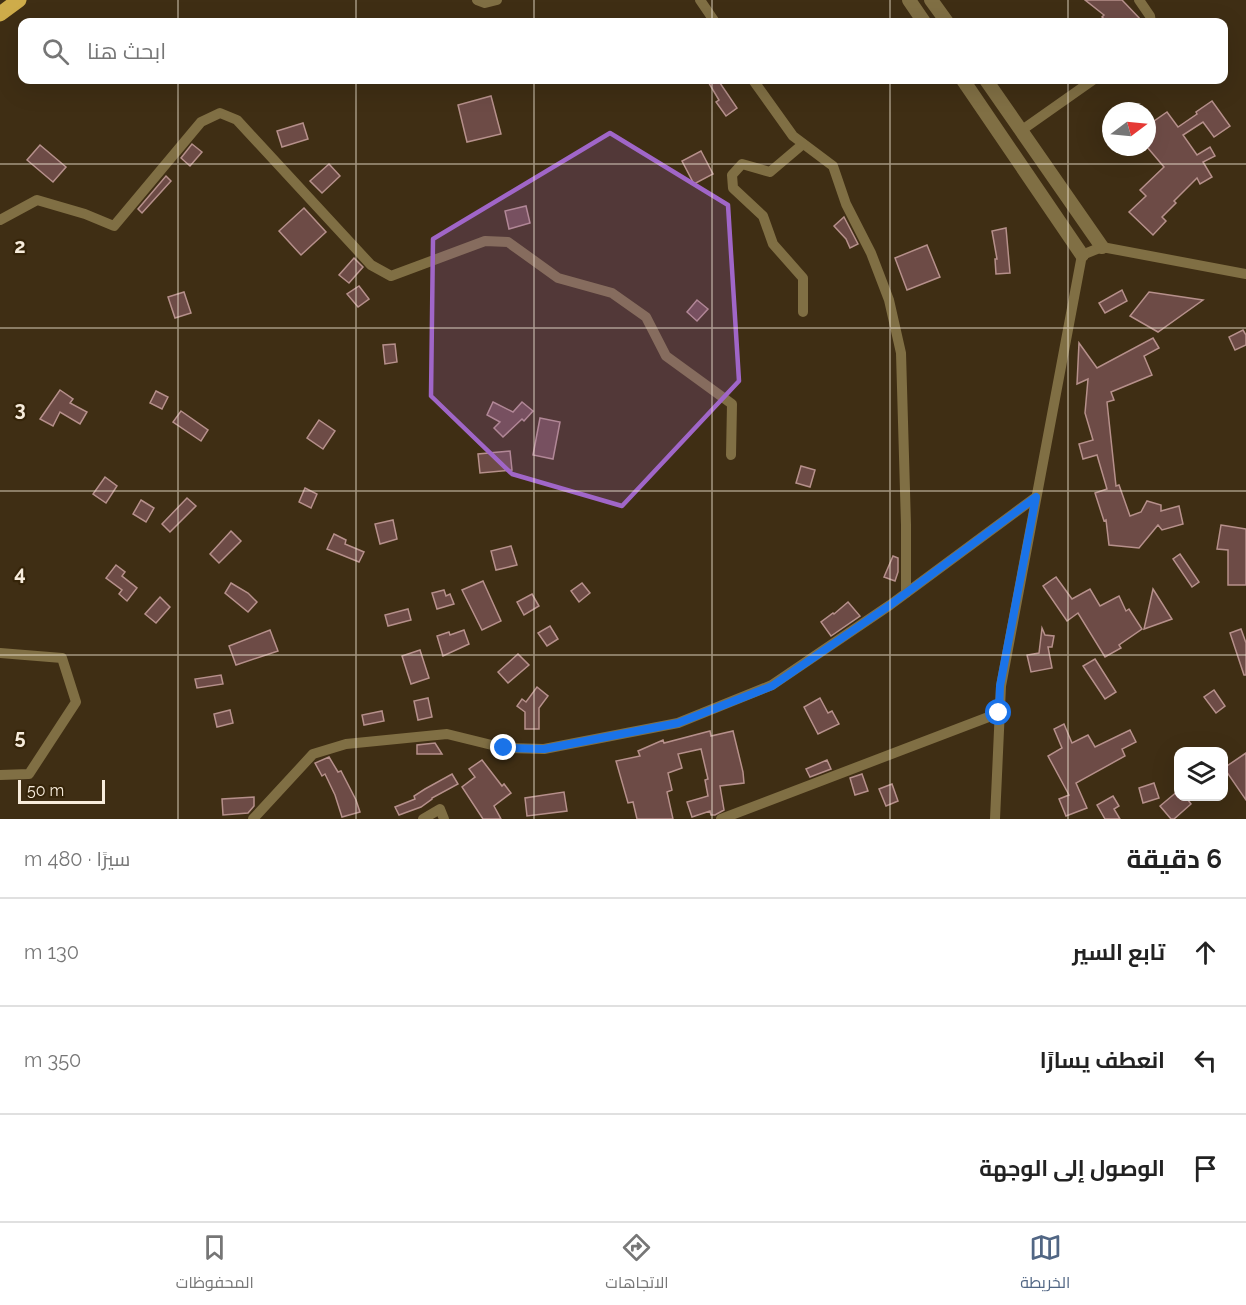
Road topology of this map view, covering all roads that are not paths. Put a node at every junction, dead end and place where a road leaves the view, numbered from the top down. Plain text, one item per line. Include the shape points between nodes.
1 (19, 0) edge
2 (477, 0) edge
3 (497, 0) edge
4 (700, 0) edge
5 (909, 0) edge
6 (931, 0) edge
7 (1139, 0) edge
8 (0, 14) edge
9 (712, 18) edge
10 (921, 18) edge
11 (944, 18) edge
12 (1150, 18) edge
13 (756, 84) edge
14 (966, 84) edge
15 (989, 84) edge
16 (1087, 84) edge
17 (1022, 130) junction
18 (803, 144) junction
19 (0, 220) edge
20 (1102, 247) junction
21 (1082, 255) junction
22 (1246, 274) edge
23 (803, 312) dead end
24 (731, 455) dead end
25 (1036, 497) junction
26 (906, 593) junction
27 (0, 653) edge
28 (999, 713) junction
29 (0, 775) edge
30 (253, 819) edge
31 (423, 819) edge
32 (444, 819) edge
33 (721, 819) edge
34 (995, 819) edge

1 - 8 main road
2 - 3 street
4 - 9 street
5 - 10 street
6 - 11 street
7 - 12 street
13 - 18 street
14 - 21 street
15 - 17 street
16 - 17 street
17 - 20 street
18 - 23 street via 770,172 742,164 732,175 733,188 763,216 773,244 803,278
18 - 26 street via 832,166 889,300 901,353
19 - 24 street via 37,200 114,226 201,122 220,113 237,120 371,265 391,276 485,242 508,242 558,278 612,293 646,317 666,356 732,404
20 - 21 street
20 - 22 street
21 - 25 street
25 - 26 street
25 - 28 street via 1000,686
26 - 30 street via 772,686 678,723 544,749 504,748 447,734 346,744 313,754
27 - 29 street via 62,658 76,702 29,774
28 - 33 street
28 - 34 street
31 - 32 street via 440,809

